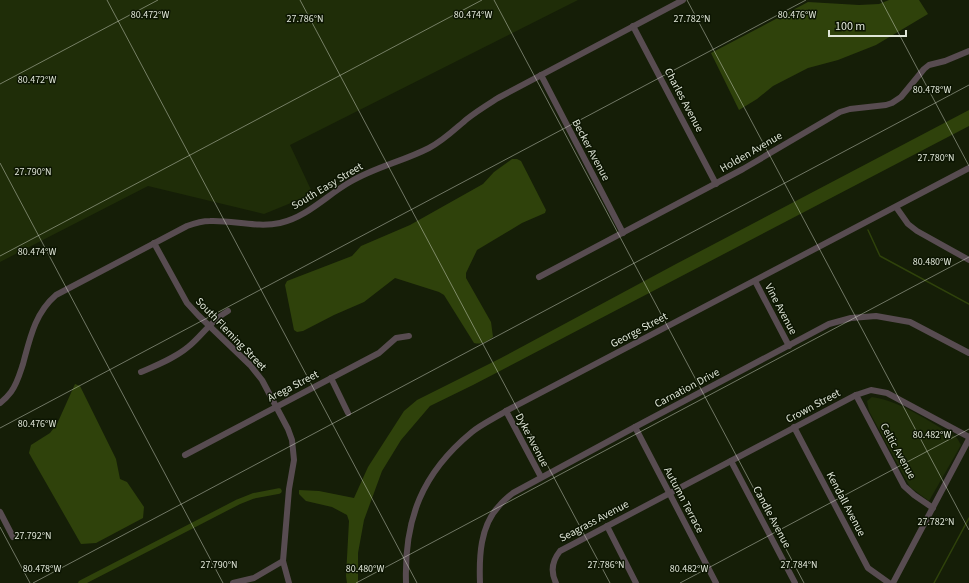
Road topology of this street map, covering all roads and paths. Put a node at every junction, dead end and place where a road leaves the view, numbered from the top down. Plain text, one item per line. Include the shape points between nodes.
1 (683, 0) edge
2 (633, 26) junction
3 (969, 51) edge
4 (541, 75) junction
5 (969, 168) edge
6 (716, 184) junction
7 (896, 207) junction
8 (623, 233) junction
9 (154, 242) junction
10 (969, 260) edge
11 (539, 277) dead end
12 (755, 281) junction
13 (228, 312) dead end
14 (209, 326) junction
15 (409, 336) dead end
16 (789, 346) junction
17 (969, 353) edge
18 (141, 372) dead end
19 (331, 378) junction
20 (856, 395) junction
21 (0, 403) edge
22 (276, 406) junction
23 (506, 411) junction
24 (348, 413) dead end
25 (635, 427) junction
26 (794, 427) junction
27 (969, 438) edge
28 (185, 454) dead end
29 (731, 461) junction
30 (541, 477) junction
31 (669, 493) junction
32 (933, 508) junction
33 (0, 512) edge
34 (607, 526) junction
35 (14, 537) dead end
36 (284, 561) junction
37 (233, 583) edge
38 (289, 583) edge
39 (406, 583) edge
40 (480, 583) edge
41 (556, 583) edge
42 (636, 583) edge
43 (716, 583) edge
44 (795, 583) edge
45 (889, 583) edge
46 (893, 583) edge

1 - 2 street, South Easy Street
2 - 4 street, South Easy Street
2 - 6 street, Charles Avenue
3 - 6 street, Holden Avenue via 929,65 901,97 892,103 840,112
4 - 8 street, Becker Avenue
4 - 9 street, South Easy Street via 484,106 429,148 349,182 313,208 294,218 267,225 200,222
5 - 7 street, George Street
6 - 8 street, Holden Avenue
7 - 10 street via 908,224 917,231
7 - 12 street, George Street
8 - 11 street, Holden Avenue
9 - 14 street, South Fleming Street via 187,303
9 - 21 street, South Easy Street via 47,302 34,326 18,380
12 - 16 street, Vine Avenue
12 - 23 street, George Street
13 - 14 street via 217,317
14 - 18 street via 188,347
14 - 22 street, South Fleming Street via 250,365 262,380
15 - 19 street, Arega Street via 396,338 379,353
16 - 17 street, Carnation Drive via 829,324 851,318 876,316 910,322
16 - 25 street, Carnation Drive
19 - 22 street, Arega Street
19 - 24 street
20 - 26 street, Crown Street
20 - 27 street, Crown Street via 871,390 887,393
20 - 32 street, Celtic Avenue via 904,486
22 - 28 street, Arega Street
22 - 36 street, South Fleming Street via 292,440 294,460 289,489
23 - 30 street, Dyke Avenue
23 - 39 street, George Street via 473,432 442,461 422,491 409,528
25 - 30 street, Carnation Drive
25 - 31 street, Autumn Terrace
26 - 29 street, Crown Street
26 - 45 street, Kendall Avenue via 868,568
27 - 32 street
29 - 31 street, Crown Street
29 - 44 street, Candle Avenue
30 - 40 street, Carnation Drive via 513,493 498,506 485,528 479,561
31 - 34 street, Seagrass Avenue
31 - 43 street, Autumn Terrace
32 - 46 street
33 - 35 street
34 - 41 street, Seagrass Avenue via 560,551 554,558 552,568
34 - 42 street
36 - 37 street via 254,578
36 - 38 street, South Fleming Street

